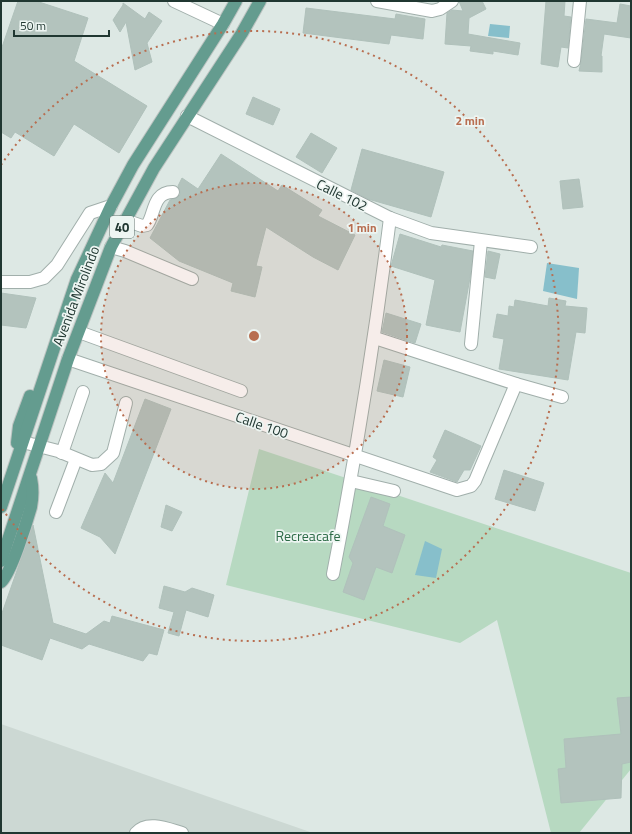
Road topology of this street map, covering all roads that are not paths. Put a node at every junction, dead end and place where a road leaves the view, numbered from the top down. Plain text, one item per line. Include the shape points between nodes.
1 (174, 1) edge
2 (236, 1) edge
3 (260, 1) edge
4 (377, 1) edge
5 (452, 1) edge
6 (580, 1) edge
7 (223, 24) junction
8 (574, 60) dead end
9 (187, 116) junction
10 (173, 192) dead end
11 (111, 206) junction
12 (390, 218) junction
13 (125, 220) junction
14 (481, 241) junction
15 (111, 247) junction
16 (531, 247) dead end
17 (192, 279) dead end
18 (1, 282) edge
19 (78, 332) junction
20 (375, 338) junction
21 (471, 344) dead end
22 (68, 359) junction
23 (50, 361) junction
24 (516, 384) junction
25 (241, 391) dead end
26 (83, 392) dead end
27 (562, 397) dead end
28 (126, 403) dead end
29 (23, 442) junction
30 (40, 447) junction
31 (62, 453) junction
32 (355, 457) junction
33 (76, 459) junction
34 (14, 468) junction
35 (30, 475) junction
36 (351, 481) junction
37 (394, 491) dead end
38 (1, 507) edge
39 (56, 512) dead end
40 (1, 561) edge
41 (333, 574) dead end
42 (1, 582) edge
43 (136, 833) edge
44 (182, 833) edge

1 - 7 street
2 - 7 main road, Avenida Mirolindo / 40
3 - 9 main road, Avenida Mirolindo / 40
4 - 5 street via 432,11
6 - 8 street
7 - 11 main road, Avenida Mirolindo / 40 via 133,165
9 - 12 street, Calle 102
9 - 13 main road, Avenida Mirolindo / 40
10 - 13 street via 165,194 154,205 147,225 142,226
11 - 18 street via 90,213 57,265 44,278 30,282
11 - 23 main road, Avenida Mirolindo / 40 via 77,279
12 - 14 street, Calle 102 via 431,233
12 - 20 street
13 - 15 main road, Avenida Mirolindo / 40
14 - 16 street, Calle 102
14 - 21 street
15 - 17 street
15 - 19 main road, Avenida Mirolindo / 40
19 - 22 main road, Avenida Mirolindo / 40
19 - 25 street
20 - 24 street
20 - 32 street
22 - 30 main road, Avenida Mirolindo / 40
22 - 32 street, Calle 100
23 - 29 main road, Avenida Mirolindo / 40
23 - 34 main road via 37,376 19,426
24 - 27 street
24 - 32 street, Calle 100 via 471,486 457,490
26 - 31 street
28 - 33 street via 113,453 108,460 92,465
29 - 30 street
29 - 34 main road, Avenida Mirolindo / 40
30 - 31 street
30 - 35 main road, Avenida Mirolindo / 40
31 - 33 street
32 - 36 street
33 - 39 street
34 - 35 main road
34 - 38 main road, Avenida Mirolindo / 40
35 - 40 main road, Avenida Mirolindo / 40
35 - 42 main road via 33,490 31,506 9,572
36 - 37 street
36 - 41 street
43 - 44 street via 148,826

